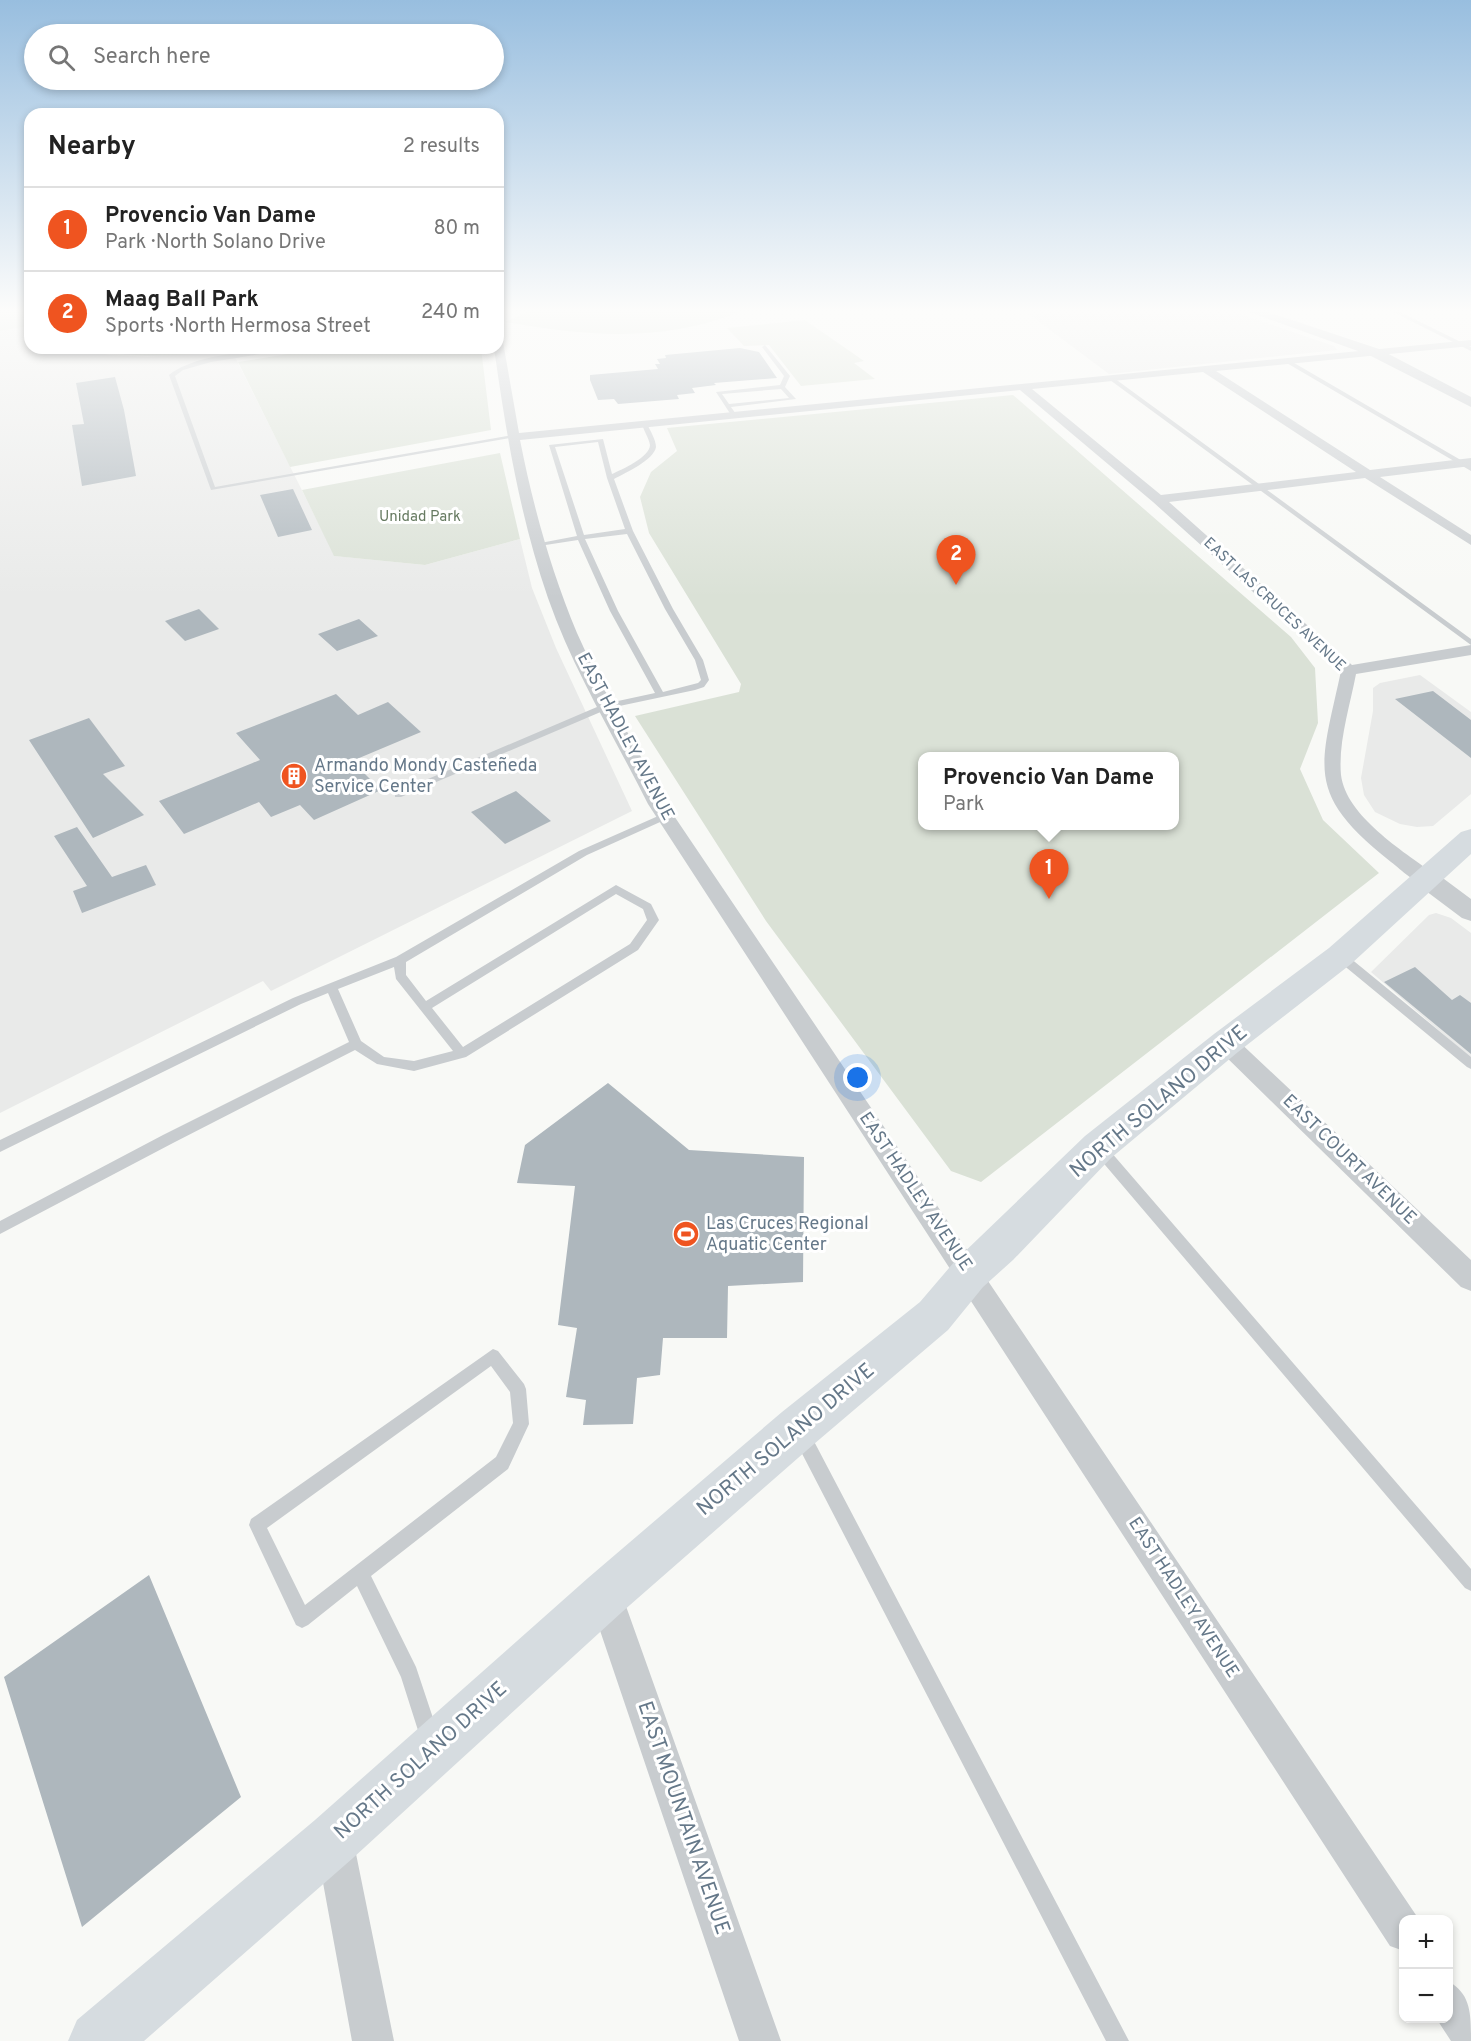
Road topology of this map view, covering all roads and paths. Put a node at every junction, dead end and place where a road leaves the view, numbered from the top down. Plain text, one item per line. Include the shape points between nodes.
1 (184, 407) edge
2 (508, 407) edge
3 (728, 407) edge
4 (832, 407) edge
5 (1047, 407) edge
6 (1150, 407) edge
7 (1264, 407) edge
8 (1368, 407) edge
9 (735, 417) junction
10 (644, 424) junction
11 (596, 429) junction
12 (513, 437) junction
13 (601, 440) junction
14 (1468, 464) edge
15 (1370, 475) junction
16 (610, 478) junction
17 (1260, 488) junction
18 (1158, 499) junction
19 (629, 531) junction
20 (582, 538) junction
21 (1471, 541) edge
22 (539, 544) junction
23 (1471, 644) edge
24 (1471, 650) edge
25 (1349, 670) junction
26 (660, 694) junction
27 (607, 706) junction
28 (398, 795) dead end
29 (665, 816) junction
30 (1471, 838) edge
31 (1427, 879) junction
32 (1471, 912) edge
33 (1340, 956) junction
34 (400, 960) junction
35 (331, 987) junction
36 (425, 1007) junction
37 (1226, 1043) junction
38 (356, 1044) junction
39 (462, 1054) junction
40 (1471, 1064) edge
41 (0, 1146) edge
42 (1098, 1147) junction
43 (0, 1228) edge
44 (969, 1274) junction
45 (1471, 1278) edge
46 (798, 1428) junction
47 (360, 1573) junction
48 (1471, 1582) edge
49 (605, 1595) junction
50 (434, 1751) junction
51 (334, 1839) junction
52 (1399, 1924) edge
53 (98, 2041) edge
54 (373, 2041) edge
55 (760, 2041) edge
56 (1118, 2041) edge

1 - 12 lane via 213,489
2 - 12 street, EAST HADLEY AVENUE
3 - 9 lane
4 - 9 street
5 - 18 street, EAST LAS CRUCES AVENUE
6 - 17 lane
7 - 15 street
8 - 14 lane
9 - 10 street
10 - 11 street
10 - 16 lane via 652,450 636,465
11 - 12 street
11 - 13 lane
12 - 22 street, EAST HADLEY AVENUE
13 - 16 lane
13 - 20 lane via 551,446
14 - 15 street
15 - 17 street
15 - 21 street
16 - 19 lane
17 - 18 street
17 - 23 lane
18 - 25 street, EAST LAS CRUCES AVENUE
19 - 20 lane
19 - 26 lane via 704,671 701,685
20 - 22 lane
20 - 26 lane via 636,654
22 - 27 street, EAST HADLEY AVENUE via 570,633
24 - 25 street
25 - 31 street, EAST LAS CRUCES AVENUE via 1333,756 1334,784 1348,811
26 - 27 lane
27 - 28 lane
27 - 29 street, EAST HADLEY AVENUE
29 - 34 lane via 583,853
29 - 44 street, EAST HADLEY AVENUE
30 - 31 main road, NORTH SOLANO DRIVE
31 - 32 street, EAST LAS CRUCES AVENUE
31 - 33 main road, NORTH SOLANO DRIVE
33 - 37 main road, NORTH SOLANO DRIVE
33 - 40 lane
34 - 35 lane
34 - 36 lane via 400,976
35 - 38 lane
35 - 41 lane
36 - 39 lane
36 - 39 lane via 616,889 647,907 653,920 634,947
37 - 42 main road, NORTH SOLANO DRIVE
37 - 45 street, EAST COURT AVENUE
38 - 39 lane via 381,1061 414,1066
38 - 43 lane
42 - 44 main road, NORTH SOLANO DRIVE
42 - 48 lane
44 - 46 main road, NORTH SOLANO DRIVE via 934,1316
44 - 52 street, EAST HADLEY AVENUE
46 - 49 main road, NORTH SOLANO DRIVE
46 - 56 lane
47 - 47 lane via 502,1463 521,1424 518,1389 493,1356 257,1525 302,1619
47 - 50 lane via 409,1674
49 - 50 main road, NORTH SOLANO DRIVE
49 - 55 street, EAST MOUNTAIN AVENUE
50 - 51 main road, NORTH SOLANO DRIVE
51 - 53 main road, NORTH SOLANO DRIVE
51 - 54 street

